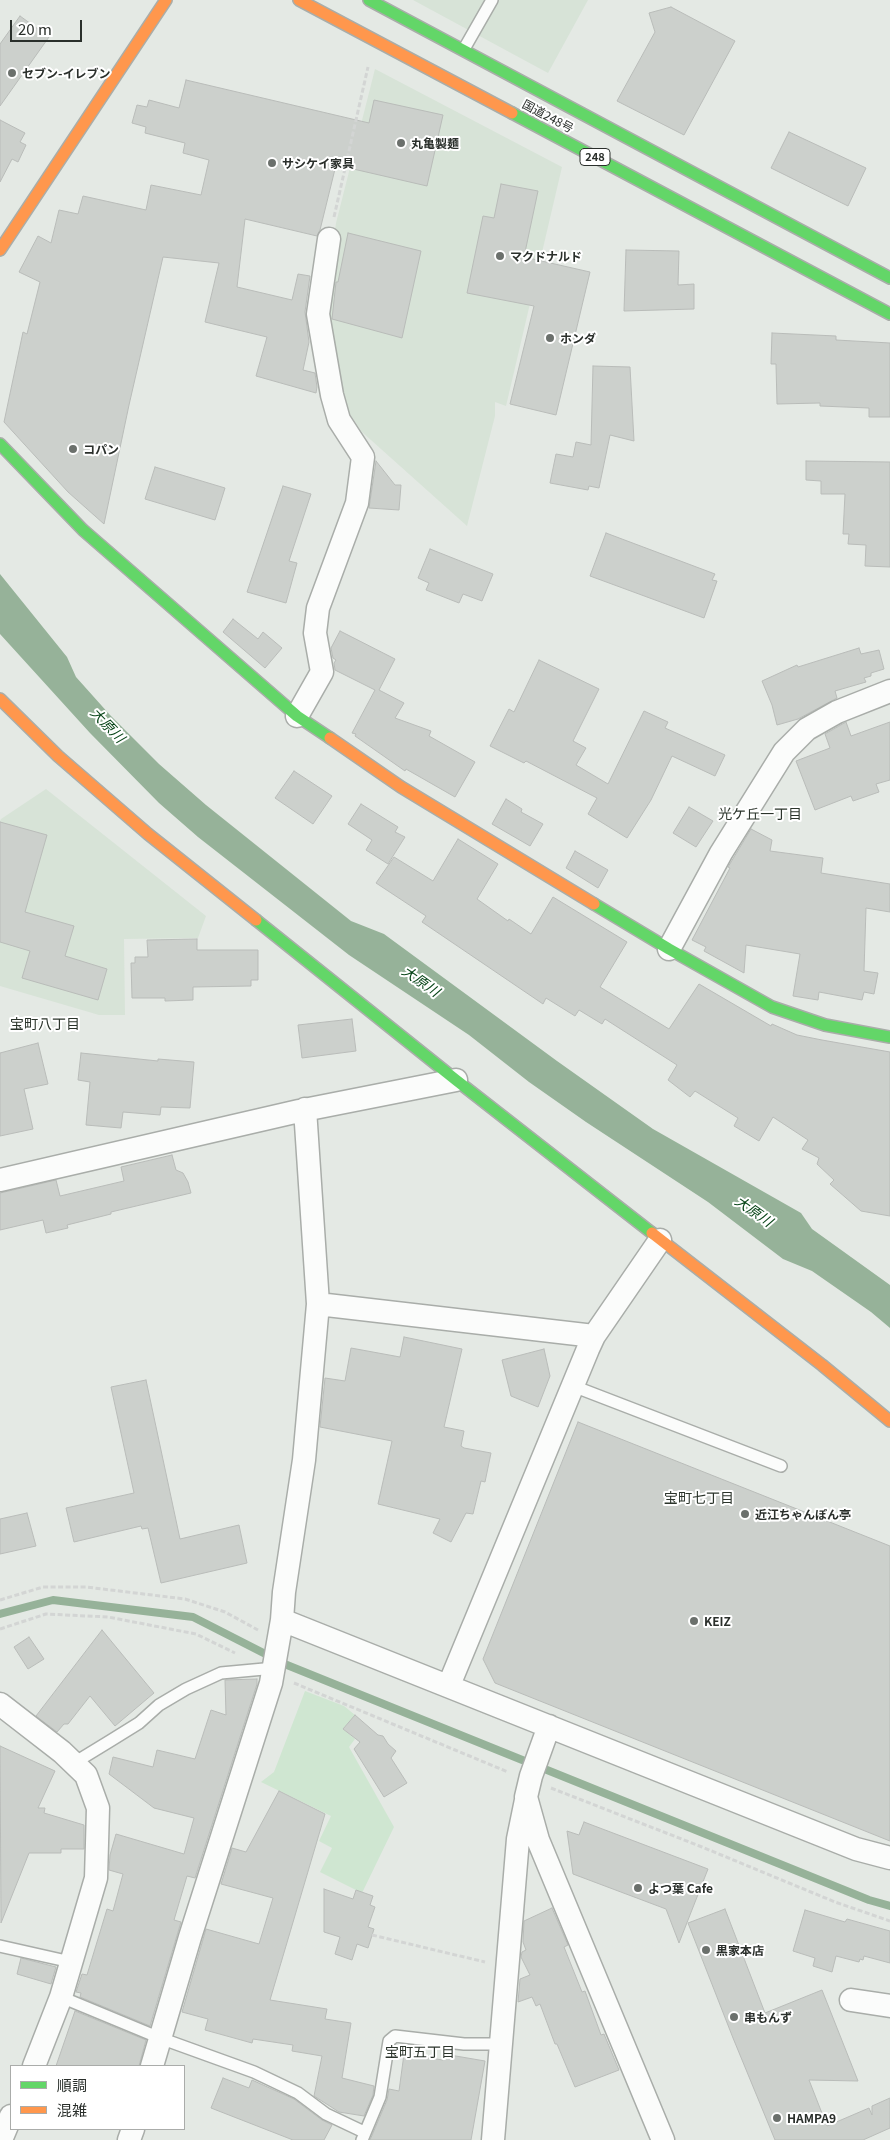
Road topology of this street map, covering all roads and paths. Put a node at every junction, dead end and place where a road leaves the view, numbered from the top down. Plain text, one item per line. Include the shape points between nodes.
1 (166, 0) edge
2 (299, 0) edge
3 (369, 0) edge
4 (492, 0) edge
5 (374, 39) junction
6 (464, 48) junction
7 (329, 239) joint
8 (0, 250) edge
9 (890, 278) edge
10 (890, 314) edge
11 (0, 444) edge
12 (890, 691) edge
13 (0, 699) edge
14 (297, 716) junction
15 (669, 949) junction
16 (890, 1037) edge
17 (456, 1080) junction
18 (305, 1109) junction
19 (0, 1180) edge
20 (660, 1240) junction
21 (318, 1304) junction
22 (594, 1336) junction
23 (573, 1386) junction
24 (890, 1421) edge
25 (781, 1466) dead end
26 (0, 1600) edge
27 (0, 1629) edge
28 (279, 1634) junction
29 (270, 1671) junction
30 (449, 1685) junction
31 (0, 1704) edge
32 (546, 1734) junction
33 (74, 1763) junction
34 (529, 1785) junction
35 (890, 1858) edge
36 (890, 1921) edge
37 (372, 1935) dead end
38 (0, 1946) edge
39 (71, 1962) junction
40 (507, 1967) junction
41 (61, 1996) junction
42 (851, 2000) dead end
43 (890, 2006) edge
44 (160, 2038) junction
45 (501, 2044) junction
46 (34, 2065) edge
47 (152, 2065) edge
48 (10, 2118) edge
49 (363, 2136) edge
50 (1, 2140) edge
51 (493, 2140) edge
52 (663, 2140) edge

1 - 8 main road
2 - 5 main road, 国道248号 / 248
3 - 6 main road, 国道248号
4 - 6 lane
5 - 7 path
5 - 10 main road, 国道248号 / 248
6 - 9 main road, 国道248号
7 - 14 street via 318,314 339,420 363,457 357,503 318,608 315,633 322,672
11 - 14 main road via 83,530
12 - 15 street via 829,716 807,729 784,752 721,853
13 - 17 main road via 58,756 148,834
14 - 15 main road via 401,787
15 - 16 main road via 772,1007 826,1024
17 - 18 street
17 - 20 main road
18 - 19 street
18 - 21 street
20 - 22 street
20 - 24 main road
21 - 22 street via 355,1302
21 - 28 street via 304,1460
22 - 23 street
23 - 25 lane
23 - 30 street
26 - 28 path via 52,1586 185,1599
27 - 29 path via 46,1614 108,1618 196,1634
28 - 29 street
28 - 30 street
29 - 33 lane via 221,1673 186,1689
29 - 34 path
29 - 44 street via 271,1683
30 - 32 street
31 - 33 street
32 - 34 street
32 - 35 street via 856,1849
33 - 39 street via 86,1775 98,1808 96,1878
34 - 36 path via 605,1808 835,1902
34 - 40 street via 518,1839
34 - 52 street via 538,1840
37 - 40 path
38 - 39 lane
39 - 41 street
40 - 45 street
41 - 44 lane
41 - 46 street
42 - 43 street
44 - 47 street
44 - 49 lane via 254,2072 298,2093
45 - 49 lane via 464,2044 395,2036 389,2041 380,2098
45 - 51 street
48 - 50 street

